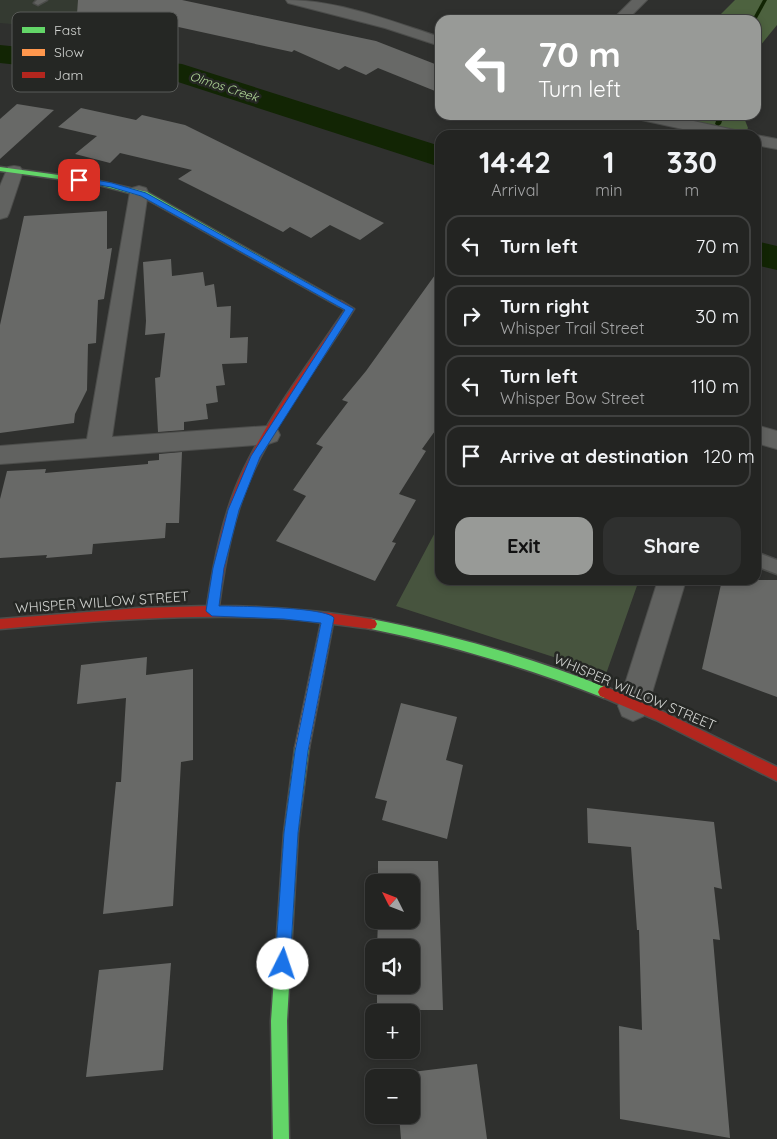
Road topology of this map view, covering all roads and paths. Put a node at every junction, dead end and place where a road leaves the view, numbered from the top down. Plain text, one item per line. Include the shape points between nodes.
1 (294, 0) edge
2 (640, 0) edge
3 (624, 15) edge
4 (435, 40) edge
5 (666, 120) edge
6 (710, 130) edge
7 (761, 141) edge
8 (777, 144) edge
9 (7, 170) edge
10 (138, 192) junction
11 (0, 213) edge
12 (268, 435) junction
13 (761, 435) edge
14 (777, 440) edge
15 (98, 448) junction
16 (0, 455) edge
17 (761, 561) edge
18 (777, 567) edge
19 (670, 585) edge
20 (212, 611) junction
21 (328, 618) junction
22 (0, 624) edge
23 (633, 706) junction
24 (777, 774) edge
25 (281, 1139) edge

1 - 4 street
2 - 3 street
5 - 6 street
7 - 8 street
9 - 10 street via 95,182
9 - 11 street
10 - 12 street via 350,309
10 - 15 street
12 - 15 street
12 - 20 street via 234,510 218,568
13 - 14 street
15 - 16 street
17 - 18 lane
19 - 23 street
20 - 21 street, WHISPER WILLOW STREET
20 - 22 street, WHISPER WILLOW STREET via 119,613
21 - 23 street, WHISPER WILLOW STREET via 471,646 576,680
21 - 25 street via 301,751 291,833 279,1021
23 - 24 street, WHISPER WILLOW STREET via 705,736

